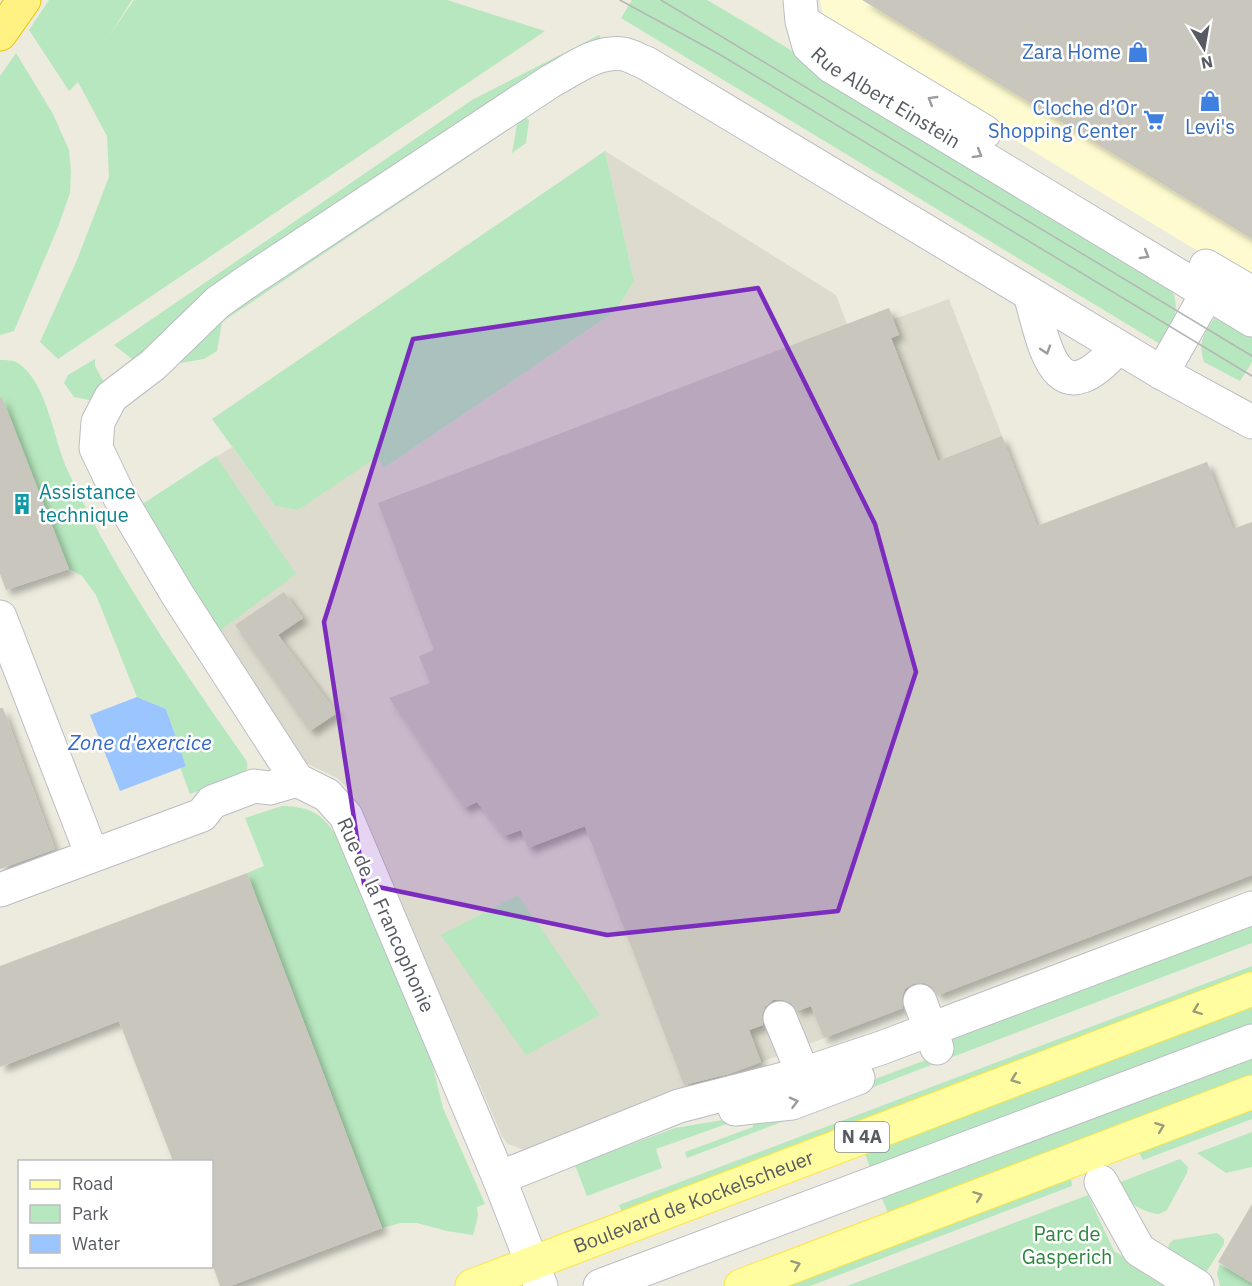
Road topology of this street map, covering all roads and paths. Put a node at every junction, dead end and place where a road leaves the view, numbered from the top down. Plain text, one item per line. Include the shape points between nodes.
1 (24, 0) edge
2 (801, 11) edge
3 (0, 34) edge
4 (1213, 283) junction
5 (1252, 293) edge
6 (1030, 294) junction
7 (1252, 320) edge
8 (1118, 347) junction
9 (1162, 373) junction
10 (1252, 422) edge
11 (0, 616) edge
12 (284, 784) junction
13 (92, 855) junction
14 (0, 890) edge
15 (1252, 908) edge
16 (1252, 989) edge
17 (926, 1015) junction
18 (780, 1018) dead end
19 (1252, 1041) edge
20 (803, 1074) junction
21 (1252, 1092) edge
22 (652, 1117) junction
23 (499, 1178) junction
24 (1101, 1182) dead end
25 (536, 1275) edge
26 (472, 1286) edge
27 (600, 1286) edge
28 (741, 1286) edge
29 (1197, 1286) edge

1 - 3 highway
2 - 4 street, Rue Albert Einstein via 809,46 831,66
4 - 5 street, Rue Albert Einstein
4 - 7 street, Rue Albert Einstein
4 - 9 street
6 - 8 street
6 -> 8 street via 1047,357 1062,374 1084,376 1103,364
6 - 12 street via 646,63 624,54 607,54 551,81 218,302 153,365 111,397 98,422 96,448 120,498
8 - 9 street
9 - 10 street
11 - 13 street
12 - 13 street via 261,802 217,820 202,815
12 - 23 street, Rue de la Francophonie via 327,795 346,816
13 - 14 street
15 - 17 street
16 -> 25 main road, Boulevard de Kockelscheuer / N 4A
17 - 20 street
22 -> 17 street via 792,1103 938,1048
18 - 20 street
19 - 27 street
20 - 22 street via 679,1106
28 -> 21 main road
22 - 23 street
23 - 25 street, Rue de la Francophonie
24 - 29 street via 1139,1250
25 - 26 main road, Boulevard de Kockelscheuer / N 4A

